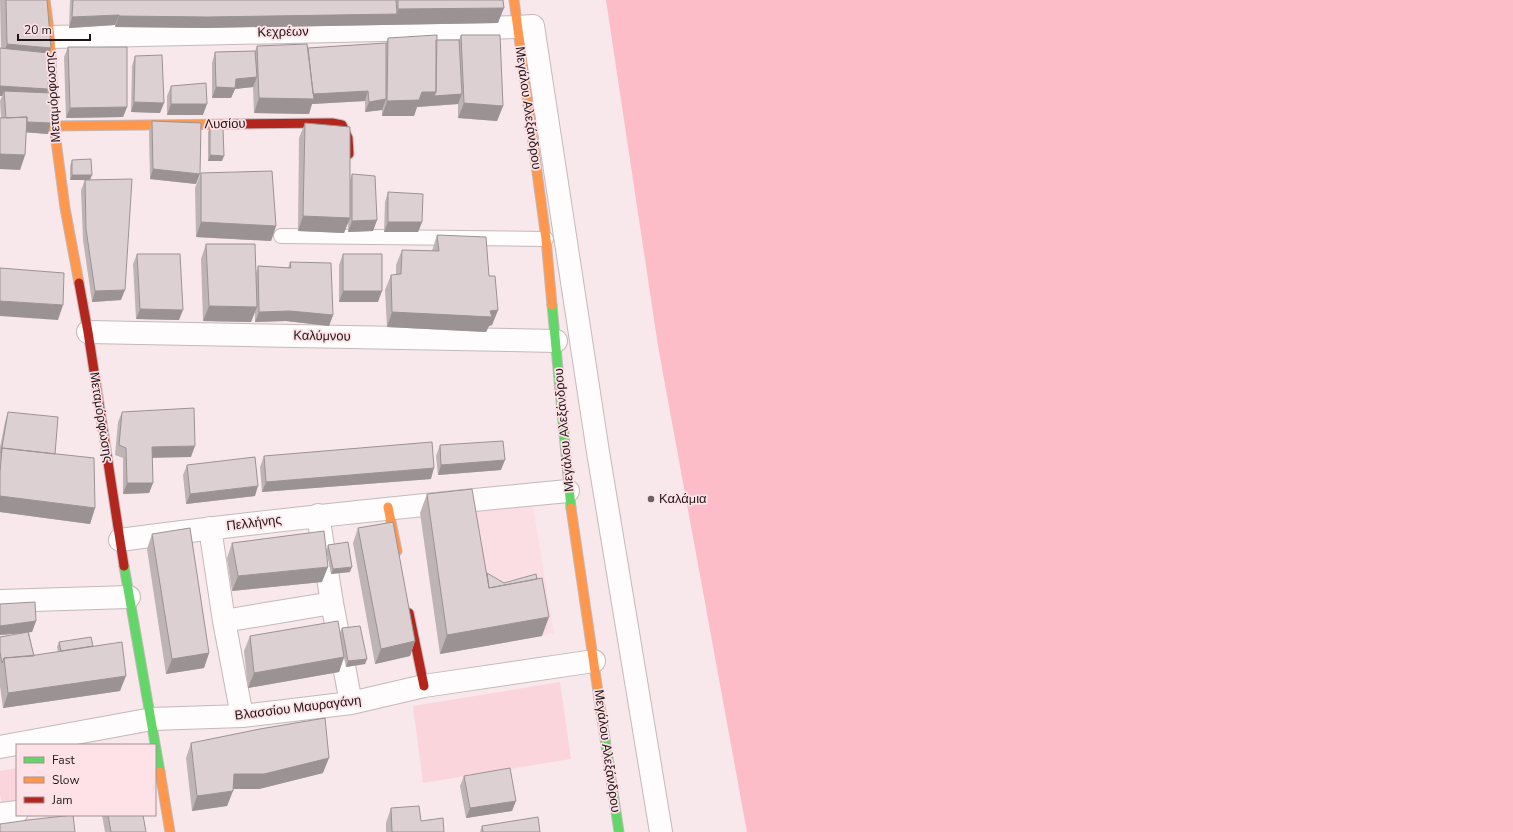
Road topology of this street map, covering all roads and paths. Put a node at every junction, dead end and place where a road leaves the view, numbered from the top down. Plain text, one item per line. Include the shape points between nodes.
1 (45, 0) edge
2 (514, 0) edge
3 (517, 27) junction
4 (50, 37) junction
5 (54, 126) junction
6 (349, 165) edge
7 (281, 236) dead end
8 (546, 238) junction
9 (88, 332) junction
10 (556, 341) junction
11 (568, 491) junction
12 (388, 508) junction
13 (318, 516) junction
14 (210, 528) junction
15 (120, 540) junction
16 (399, 562) edge
17 (129, 597) junction
18 (0, 601) edge
19 (407, 601) edge
20 (332, 603) junction
21 (224, 620) junction
22 (594, 661) junction
23 (424, 686) junction
24 (351, 703) junction
25 (242, 716) junction
26 (152, 719) junction
27 (51, 742) edge
28 (1, 743) edge
29 (156, 744) edge
30 (156, 744) edge
31 (16, 812) edge
32 (0, 814) edge
33 (170, 832) edge
34 (619, 832) edge
35 (661, 832) edge

1 - 4 street, Μεταμόρφωσης
2 - 3 street, Μεγάλου Αλεξάνδρου
3 - 4 street, Κεχρέων
3 - 8 street, Μεγάλου Αλεξάνδρου
3 - 35 street, Κεχρέων via 533,26 598,452
4 - 5 street, Μεταμόρφωσης
5 - 6 street, Λυσίου via 332,122 342,125 348,138
5 - 9 street, Μεταμόρφωσης via 65,208
7 - 8 lane
8 - 10 street, Μεγάλου Αλεξάνδρου
9 - 10 street, Καλύμνου
9 - 15 street, Μεταμόρφωσης
10 - 11 street, Μεγάλου Αλεξάνδρου
11 - 12 street, Πελλήνης
11 - 22 street, Μεγάλου Αλεξάνδρου
12 - 13 street, Πελλήνης
12 - 16 street
13 - 14 street, Πελλήνης
13 - 20 street
14 - 15 street, Πελλήνης
14 - 21 street
15 - 17 street, Μεταμόρφωσης
17 - 18 street
17 - 26 street, Μεταμόρφωσης
19 - 23 street
20 - 21 street
20 - 24 street
21 - 25 street
22 - 23 street, Βλασσίου Μαυραγάνη
22 - 34 street, Μεγάλου Αλεξάνδρου
23 - 24 street, Βλασσίου Μαυραγάνη
24 - 25 street, Βλασσίου Μαυραγάνη
25 - 26 street, Βλασσίου Μαυραγάνη
26 - 27 street, Βλασσίου Μαυραγάνη
26 - 29 street, Μεταμόρφωσης
27 - 28 street, Βλασσίου Μαυραγάνη
30 - 33 street, Μεταμόρφωσης
31 - 32 street

